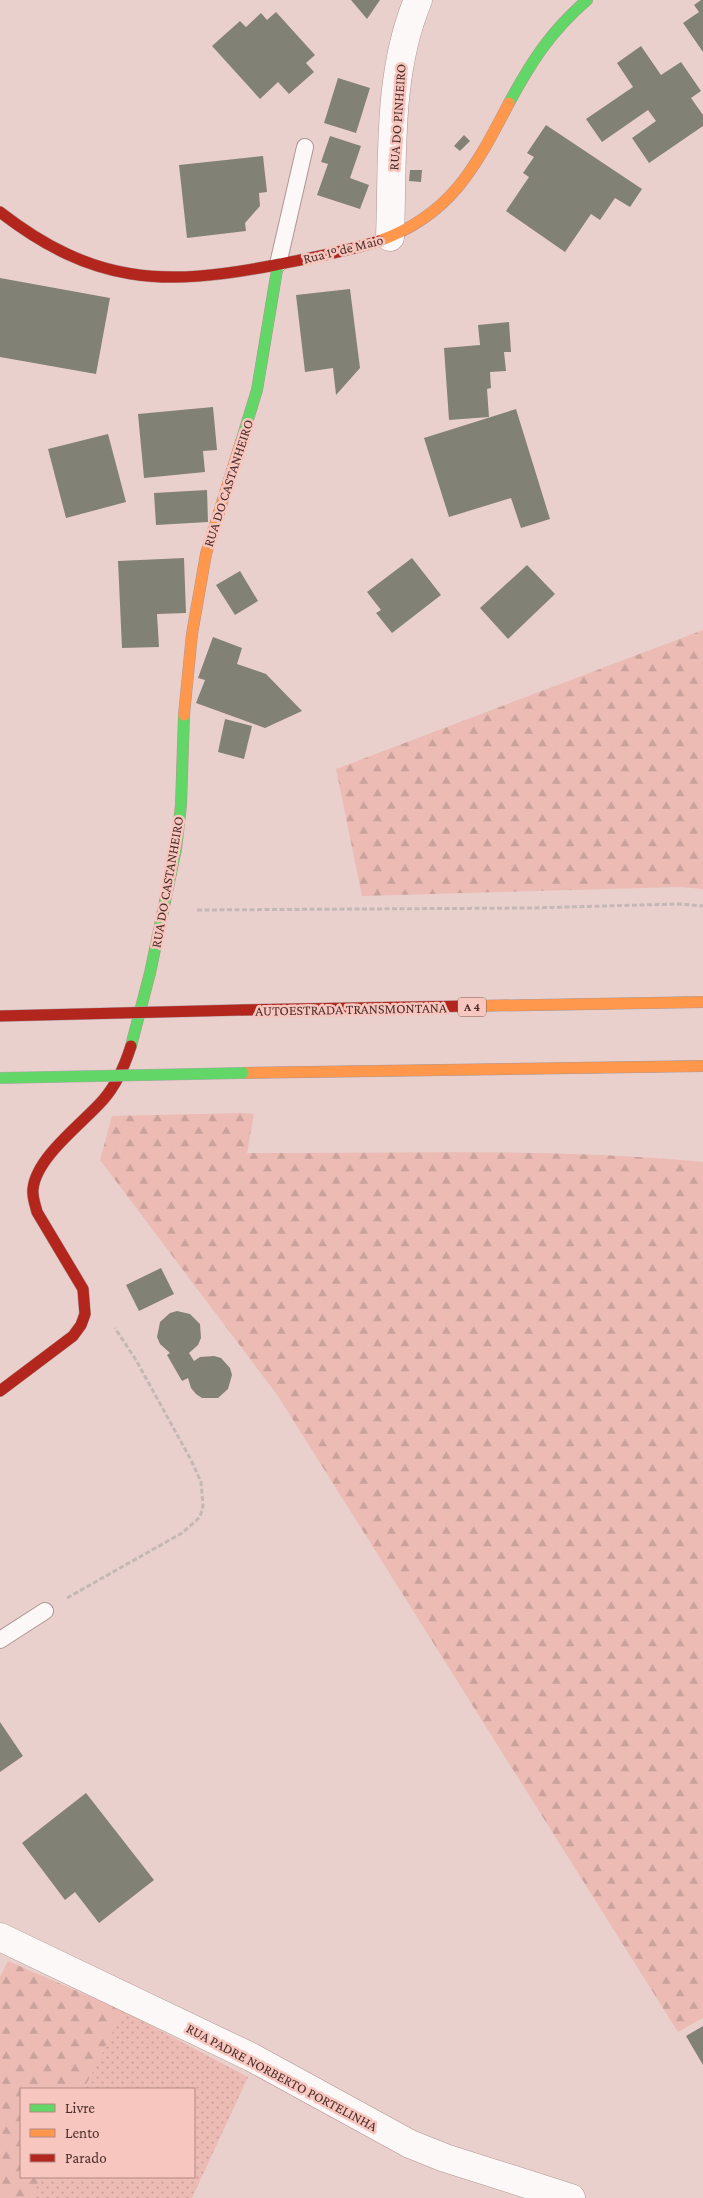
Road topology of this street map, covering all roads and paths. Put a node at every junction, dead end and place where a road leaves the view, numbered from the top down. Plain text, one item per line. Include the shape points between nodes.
1 (418, 0) edge
2 (587, 0) edge
3 (305, 147) dead end
4 (0, 212) edge
5 (390, 237) junction
6 (278, 264) junction
7 (703, 906) edge
8 (164, 910) junction
9 (703, 1002) edge
10 (0, 1016) edge
11 (703, 1066) edge
12 (0, 1078) edge
13 (114, 1327) dead end
14 (0, 1391) edge
15 (45, 1611) joint
16 (0, 1640) edge
17 (0, 1937) edge
18 (571, 2198) edge

1 - 5 street, RUA DO PINHEIRO via 403,45 396,95
2 - 5 main road, Rua 1º de Maio via 539,50 486,146 457,189 425,219
3 - 6 lane
4 - 6 main road, Rua 1º de Maio via 54,250 121,274 155,278 192,277
5 - 6 main road, Rua 1º de Maio
6 - 8 main road, RUA DO CASTANHEIRO via 257,390 201,577 186,684 179,823
7 - 8 path
8 - 14 main road, RUA DO CASTANHEIRO via 135,1033 120,1074 102,1102 46,1161 32,1187 37,1212 83,1289 85,1317 73,1336
9 - 10 main road, AUTOESTRADA TRANSMONTANA / A 4, bridge
11 - 12 main road, bridge
13 - 15 path via 140,1366 191,1460 201,1482 203,1506 200,1517 182,1534
15 - 16 lane
17 - 18 street, RUA PADRE NORBERTO PORTELINHA via 251,2057 410,2144

